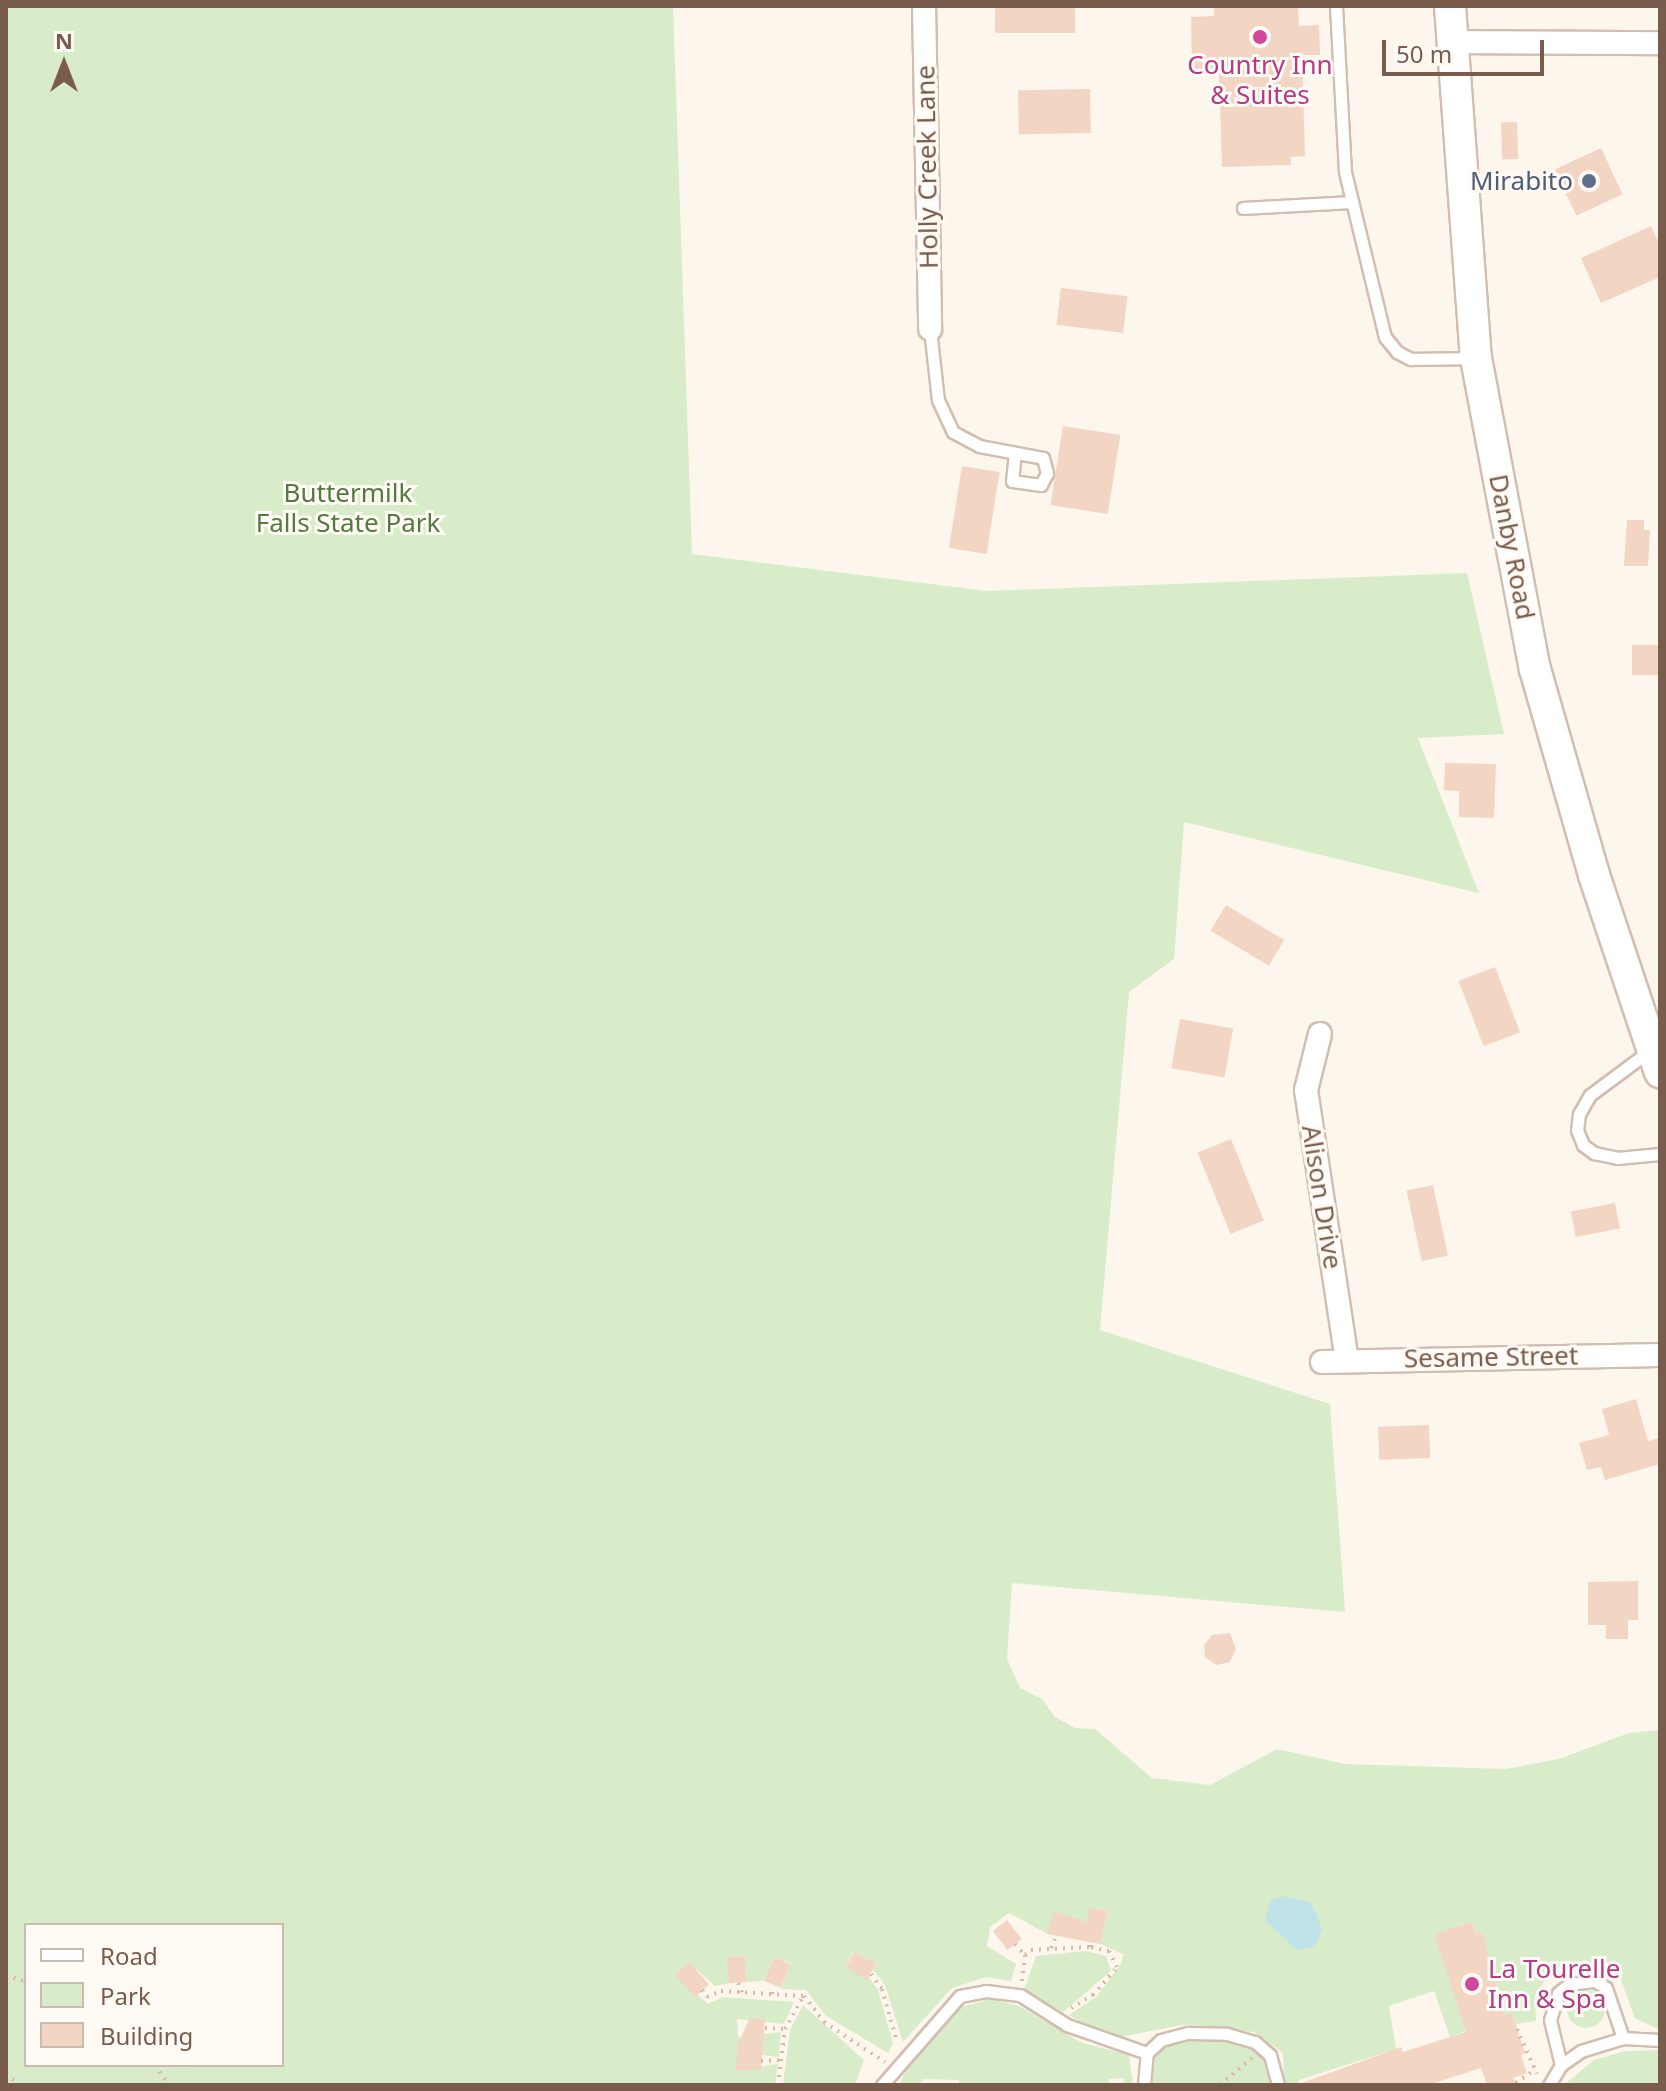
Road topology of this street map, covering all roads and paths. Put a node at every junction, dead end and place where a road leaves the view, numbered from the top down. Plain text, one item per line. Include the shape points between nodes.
1 (924, 6) edge
2 (1336, 6) edge
3 (1450, 6) edge
4 (1451, 42) junction
5 (1660, 43) edge
6 (1351, 202) junction
7 (1243, 208) dead end
8 (930, 329) joint
9 (1476, 358) junction
10 (1015, 454) dead end
11 (1320, 1034) dead end
12 (1656, 1060) edge
13 (1660, 1154) edge
14 (1660, 1355) edge
15 (1347, 1361) junction
16 (1322, 1362) dead end
17 (1056, 1937) dead end
18 (1015, 1944) dead end
19 (1052, 1946) junction
20 (1025, 1955) junction
21 (871, 1974) dead end
22 (738, 1983) dead end
23 (774, 1986) dead end
24 (702, 1990) dead end
25 (742, 1993) junction
26 (772, 1994) junction
27 (1020, 1995) junction
28 (804, 1996) junction
29 (1061, 2021) junction
30 (765, 2028) dead end
31 (785, 2029) junction
32 (1517, 2029) dead end
33 (1623, 2038) junction
34 (1660, 2040) edge
35 (1147, 2053) junction
36 (1256, 2055) dead end
37 (781, 2060) junction
38 (761, 2061) dead end
39 (898, 2063) junction
40 (1561, 2065) junction
41 (156, 2067) edge
42 (1536, 2069) junction
43 (6, 2074) edge
44 (1516, 2083) dead end
45 (20, 2085) edge
46 (169, 2085) edge
47 (778, 2085) edge
48 (882, 2085) edge
49 (1144, 2085) edge
50 (1220, 2085) edge
51 (1278, 2085) edge
52 (1535, 2085) edge
53 (1549, 2085) edge

1 - 8 street, Holly Creek Lane
2 - 6 lane via 1344,164
3 - 4 main road, Danby Road
4 - 5 street
4 - 9 main road, Danby Road
6 - 7 lane
6 - 9 lane via 1390,345 1411,359
8 - 10 lane via 938,400 953,432 979,446
9 - 12 main road, Danby Road via 1535,669
11 - 15 street, Alison Drive via 1306,1090
12 - 13 lane via 1590,1095 1577,1130 1583,1145 1594,1153 1617,1158
14 - 15 street, Sesame Street
15 - 16 street, Sesame Street
17 - 19 path
18 - 20 path
19 - 20 path
19 - 29 path via 1090,1944 1109,1951 1117,1967
20 - 27 path
21 - 39 path via 882,1989
22 - 25 path
23 - 26 path
24 - 25 path via 707,1997 721,1991
25 - 26 path
26 - 28 path
27 - 29 lane
27 - 39 lane via 986,1991 960,1996
28 - 31 path
28 - 39 path via 824,2022
29 - 35 lane
30 - 31 path
31 - 37 path
32 - 42 path
33 - 34 lane
33 - 40 lane via 1589,2048
33 - 40 lane via 1606,1988 1595,1981 1569,1984 1558,1993 1550,2020
35 - 49 lane
35 - 51 lane via 1161,2040 1188,2033 1227,2034 1255,2042 1270,2055
36 - 50 path
37 - 38 path
37 - 47 path
39 - 48 lane
40 - 53 lane
41 - 46 path
42 - 44 path
42 - 52 path
43 - 45 path

